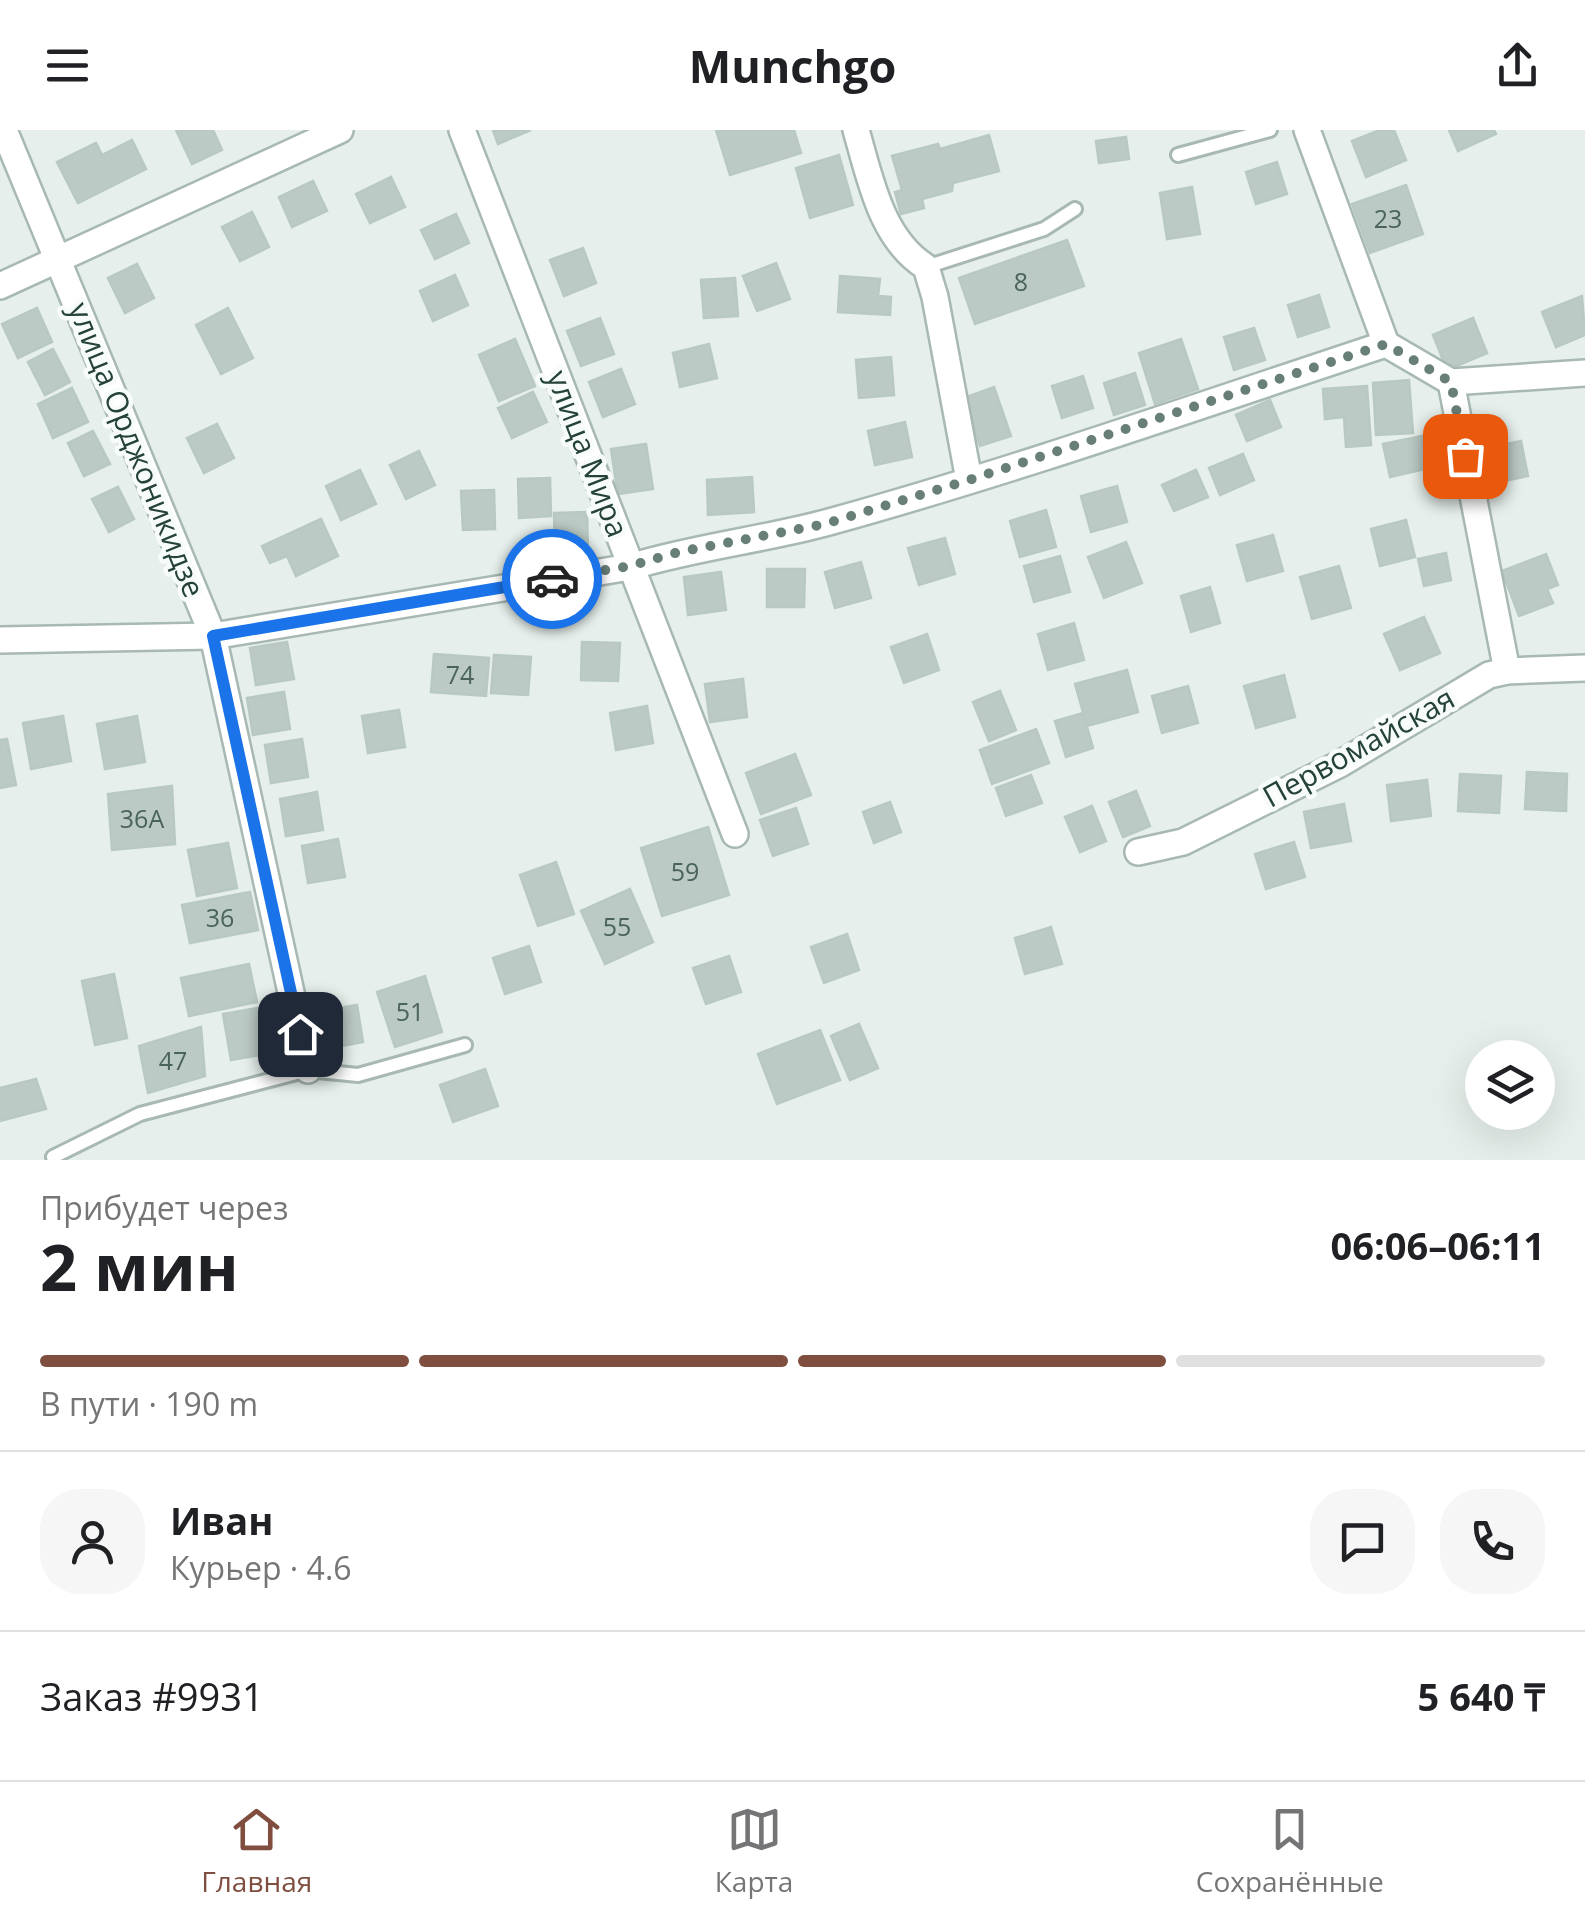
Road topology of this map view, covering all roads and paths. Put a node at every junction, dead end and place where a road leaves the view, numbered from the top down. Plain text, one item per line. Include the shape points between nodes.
1 (4, 130) edge
2 (340, 130) edge
3 (462, 130) edge
4 (856, 130) edge
5 (1270, 130) edge
6 (1307, 130) edge
7 (1178, 156) dead end
8 (1076, 209) dead end
9 (58, 260) junction
10 (926, 268) junction
11 (0, 286) edge
12 (1386, 344) junction
13 (1585, 374) edge
14 (1451, 382) junction
15 (969, 480) junction
16 (630, 566) junction
17 (213, 636) junction
18 (0, 640) edge
19 (1585, 668) edge
20 (1507, 671) junction
21 (734, 834) dead end
22 (1138, 852) dead end
23 (464, 1045) dead end
24 (308, 1070) junction
25 (52, 1157) dead end

1 - 9 street, улица Орджоникидзе
2 - 9 street
3 - 16 street, улица Мира
4 - 10 street via 888,226
5 - 7 lane
6 - 12 street
8 - 10 lane via 1044,229
9 - 11 street
9 - 17 street, улица Орджоникидзе
10 - 15 street
12 - 14 street
12 - 15 street
13 - 14 street
14 - 20 street
15 - 16 street via 825,524
16 - 17 street
16 - 21 street, улица Мира
17 - 18 street
17 - 24 street, улица Орджоникидзе
19 - 20 street, Первомайская
20 - 22 street, Первомайская via 1488,675 1340,764 1183,842
23 - 24 lane via 358,1075
24 - 25 lane via 140,1114

